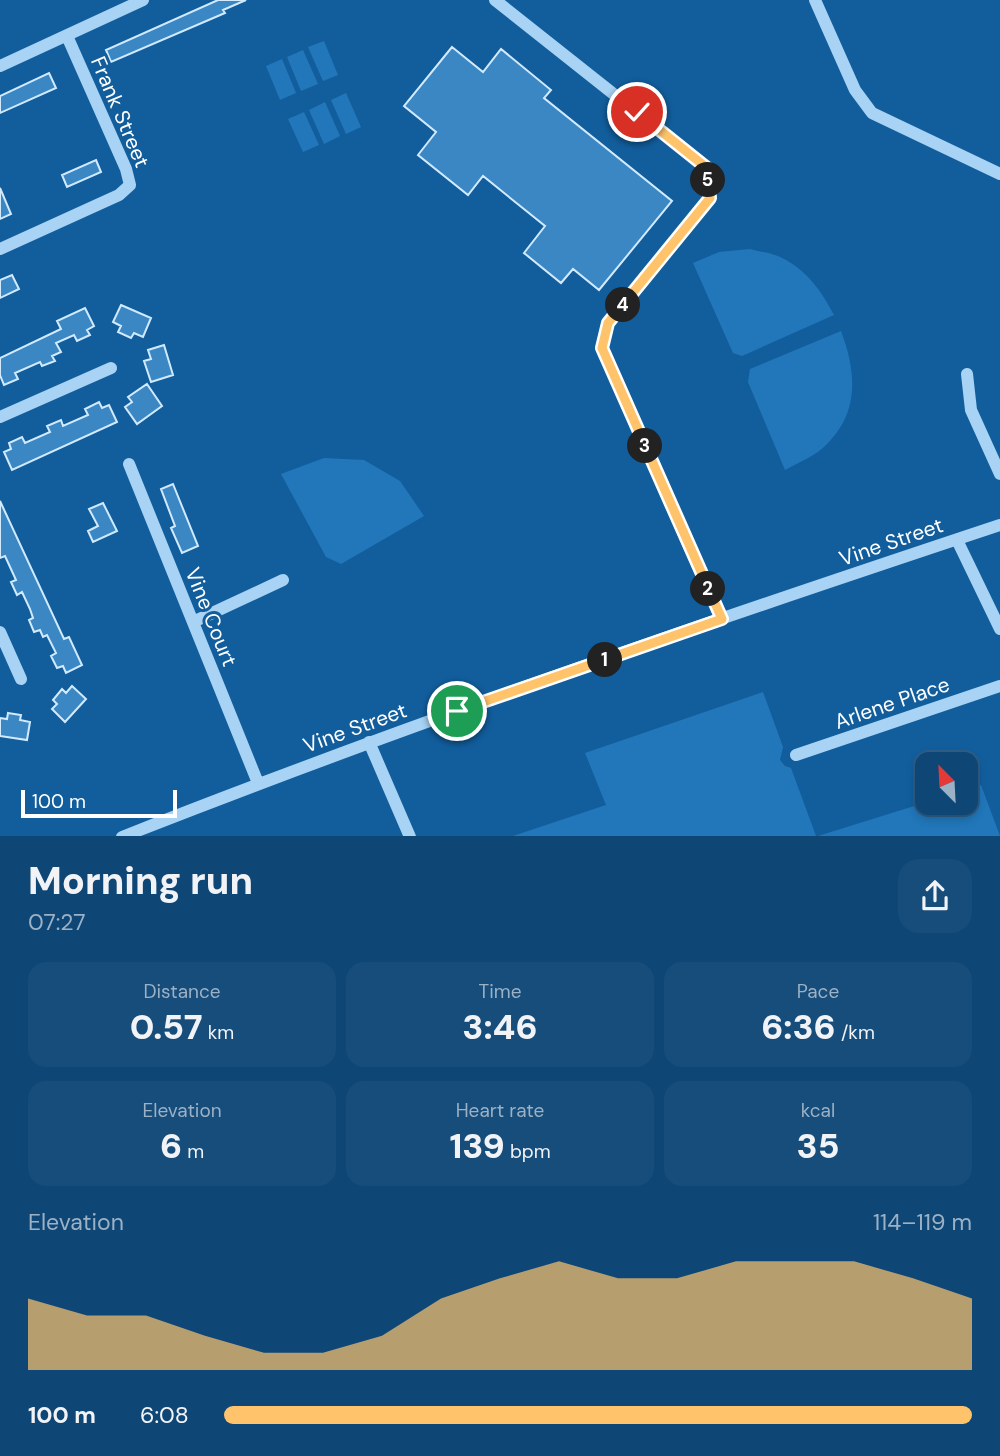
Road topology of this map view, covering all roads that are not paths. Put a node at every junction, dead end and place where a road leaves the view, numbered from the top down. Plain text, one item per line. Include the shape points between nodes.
1 (143, 0) edge
2 (495, 0) edge
3 (815, 0) edge
4 (67, 36) junction
5 (0, 66) edge
6 (1000, 174) edge
7 (0, 249) edge
8 (111, 368) dead end
9 (967, 374) dead end
10 (0, 417) edge
11 (129, 464) dead end
12 (1000, 474) edge
13 (1000, 526) edge
14 (957, 540) junction
15 (283, 580) dead end
16 (722, 619) junction
17 (193, 622) junction
18 (1000, 629) edge
19 (0, 632) edge
20 (21, 679) dead end
21 (1000, 686) edge
22 (369, 742) junction
23 (796, 755) dead end
24 (258, 783) junction
25 (122, 836) edge
26 (410, 836) edge

1 - 4 street
2 - 16 street via 707,168 710,198 608,323 602,348
3 - 6 street via 855,90 872,113
4 - 5 street
4 - 7 street, Frank Street via 130,186
8 - 10 street
9 - 12 street via 971,410
11 - 17 street, Vine Court
13 - 14 street, Vine Street
14 - 16 street, Vine Street
14 - 18 street
15 - 17 street
16 - 22 street, Vine Street
17 - 24 street, Vine Court
19 - 20 street
21 - 23 street, Arlene Place
22 - 24 street, Vine Street
22 - 26 street
24 - 25 street, Vine Street

